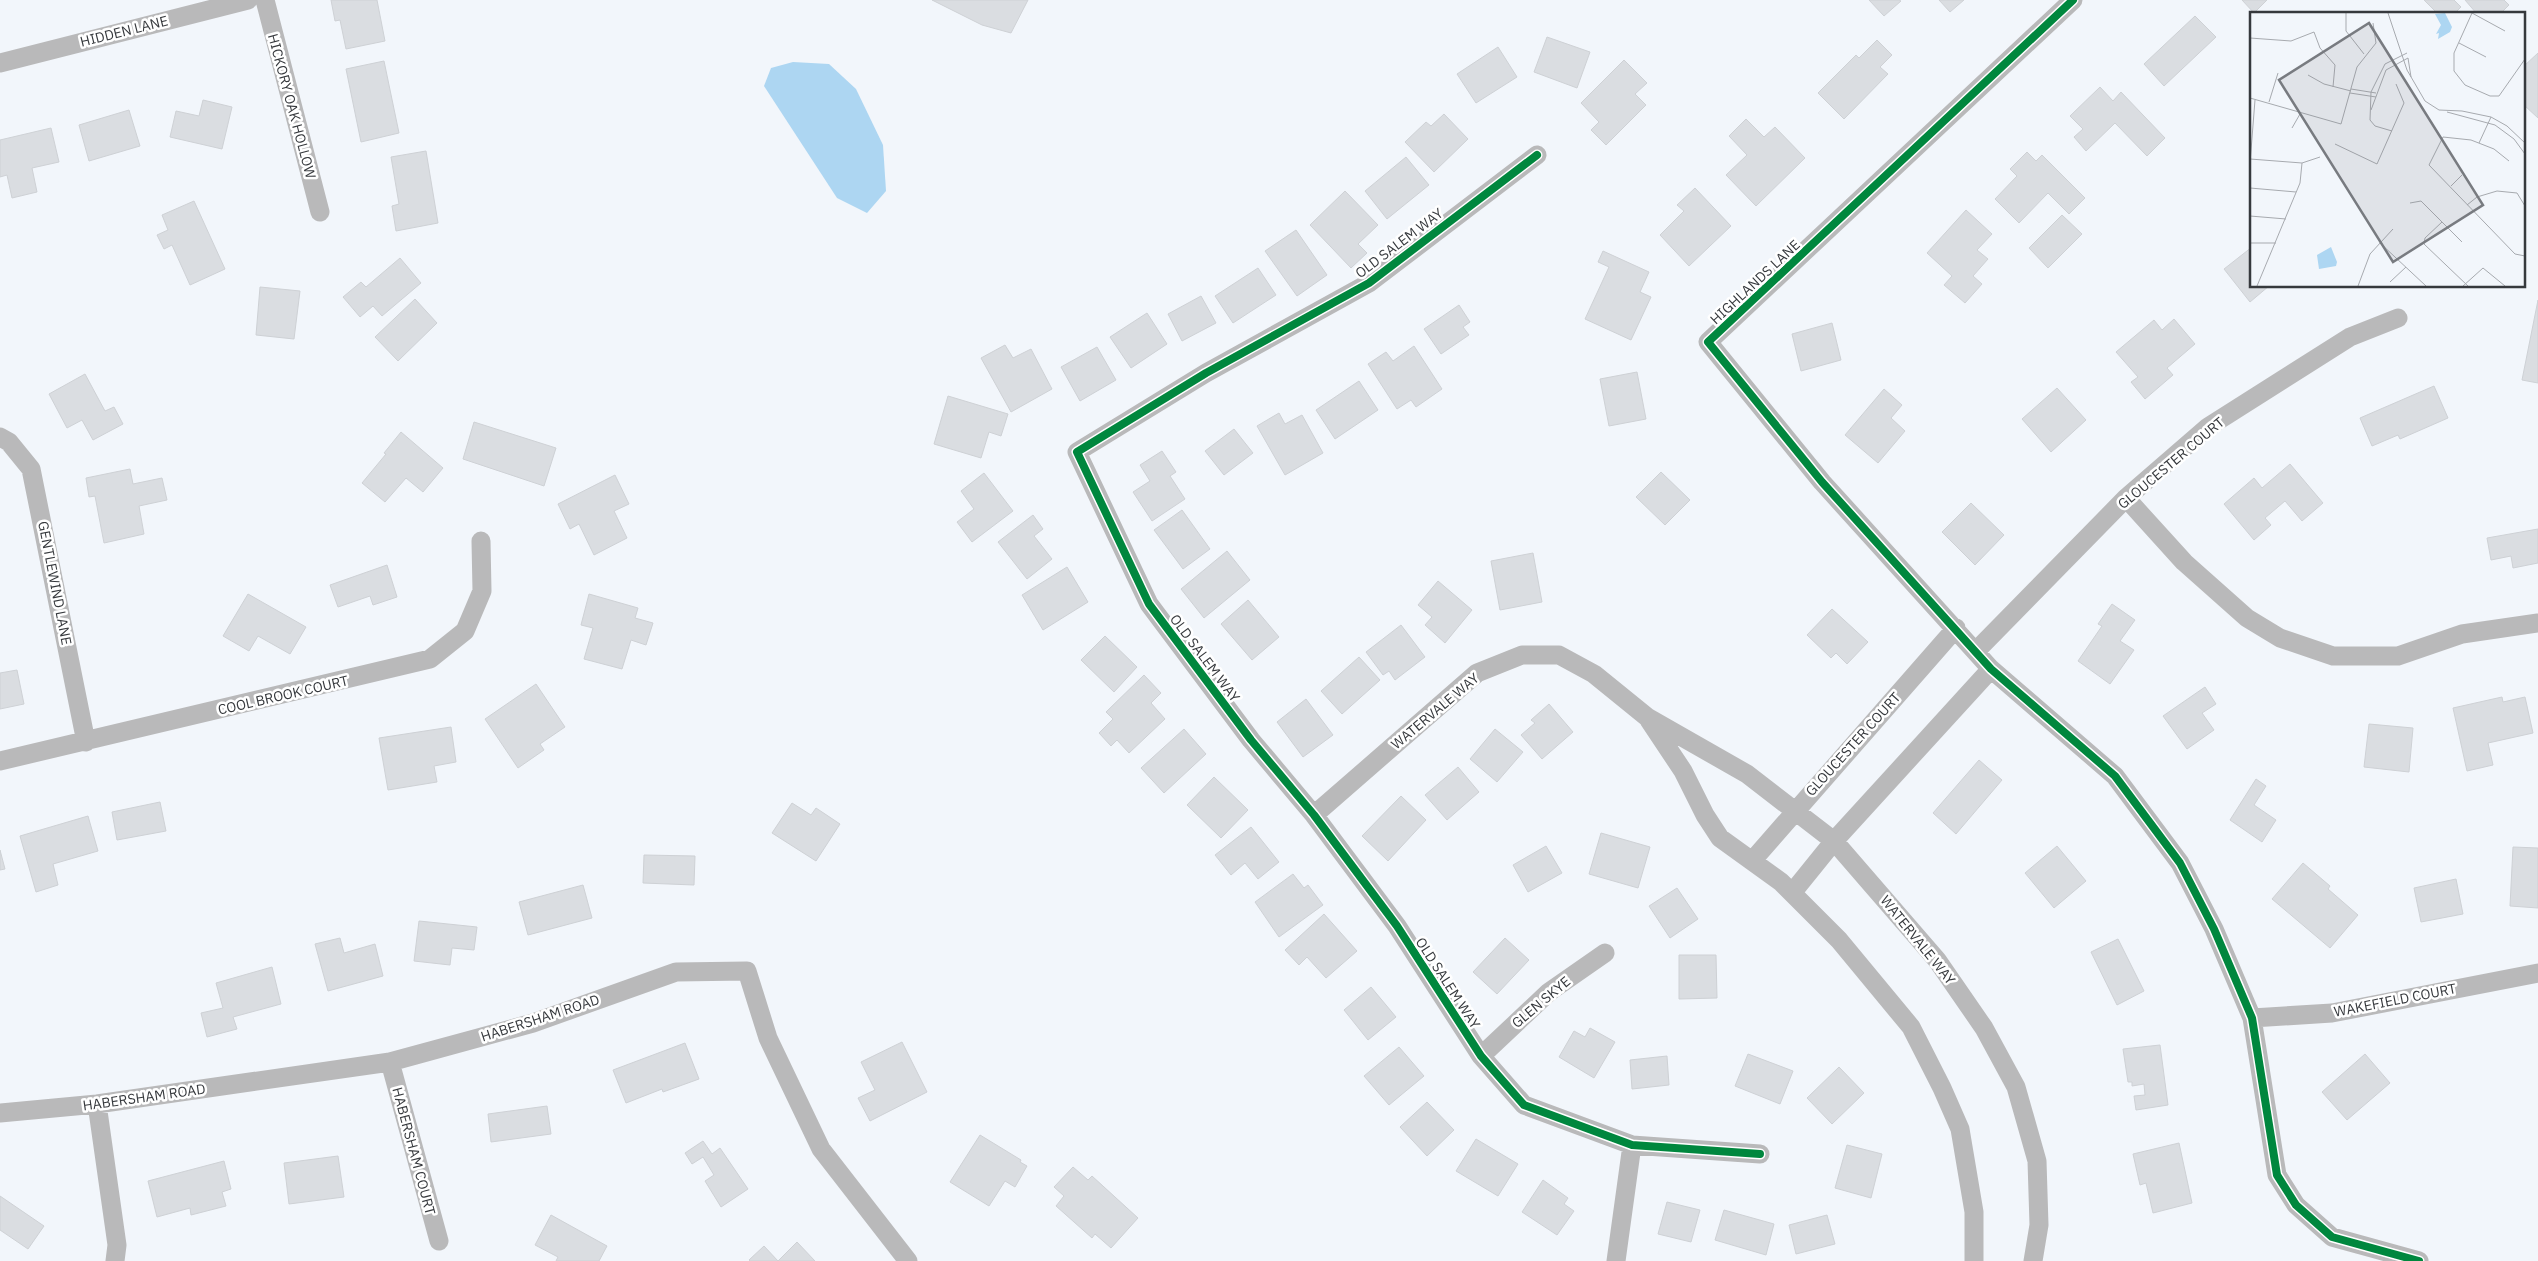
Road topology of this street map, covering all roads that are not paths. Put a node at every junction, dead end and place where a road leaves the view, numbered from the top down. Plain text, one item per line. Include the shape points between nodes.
1 (248, 0) edge
2 (264, 0) edge
3 (2070, 1) edge
4 (0, 62) edge
5 (1536, 155) dead end
6 (320, 212) dead end
7 (2398, 318) dead end
8 (0, 438) edge
9 (2126, 498) junction
10 (481, 541) dead end
11 (2538, 623) edge
12 (1956, 628) junction
13 (1976, 651) junction
14 (1991, 669) junction
15 (1647, 717) junction
16 (86, 742) junction
17 (0, 761) edge
18 (1794, 810) junction
19 (1314, 815) junction
20 (1834, 841) junction
21 (1752, 861) junction
22 (1792, 893) junction
23 (1605, 953) dead end
24 (2538, 973) edge
25 (2252, 1018) junction
26 (1481, 1056) junction
27 (390, 1062) junction
28 (97, 1104) junction
29 (0, 1113) edge
30 (1632, 1145) junction
31 (1760, 1154) dead end
32 (439, 1241) dead end
33 (115, 1261) edge
34 (908, 1261) edge
35 (1616, 1261) edge
36 (1974, 1261) edge
37 (2034, 1261) edge
38 (2419, 1261) edge

1 - 4 street, HIDDEN LANE
2 - 6 street, HICKORY OAK HOLLOW
3 - 12 street, HIGHLANDS LANE via 1708,342 1822,482
5 - 19 street, OLD SALEM WAY via 1369,283 1206,373 1077,452 1149,604 1251,740
7 - 9 street, GLOUCESTER COURT via 2350,337 2208,428
8 - 16 street, GENTLEWIND LANE via 9,442 31,469
9 - 11 street via 2184,562 2248,618 2280,638 2333,656 2398,656 2462,634
9 - 13 street, GLOUCESTER COURT
10 - 16 street, COOL BROOK COURT via 482,591 465,631 430,660
12 - 13 street, HIGHLANDS LANE
12 - 18 street, GLOUCESTER COURT
13 - 14 street, HIGHLANDS LANE
14 - 20 street
14 - 25 street, HIGHLANDS LANE via 2115,776 2180,863 2214,928
15 - 18 street, WATERVALE WAY via 1747,774
15 - 19 street, WATERVALE WAY via 1594,674 1559,655 1522,655 1477,673
15 - 21 street, WATERVALE WAY via 1720,838
16 - 17 street, COOL BROOK COURT
18 - 20 street, WATERVALE WAY
18 - 21 street, GLOUCESTER COURT
19 - 26 street, OLD SALEM WAY via 1397,926
20 - 22 street
20 - 37 street, WATERVALE WAY via 1938,960 1984,1028 2016,1087 2037,1161 2039,1225
21 - 22 street, WATERVALE WAY
22 - 36 street, WATERVALE WAY via 1839,940 1911,1027 1942,1088 1960,1129 1974,1212
23 - 26 street, GLEN SKYE via 1549,992
24 - 25 street, WAKEFIELD COURT via 2332,1013
25 - 38 street, HIGHLANDS LANE via 2277,1175 2296,1205 2332,1236
26 - 30 street, OLD SALEM WAY via 1524,1105
27 - 28 street, HABERSHAM ROAD
27 - 32 street, HABERSHAM COURT
27 - 34 street, HABERSHAM ROAD via 533,1023 676,972 748,971 768,1038 821,1149
28 - 29 street, HABERSHAM ROAD
28 - 33 street via 117,1245
30 - 31 street, OLD SALEM WAY
30 - 35 street

